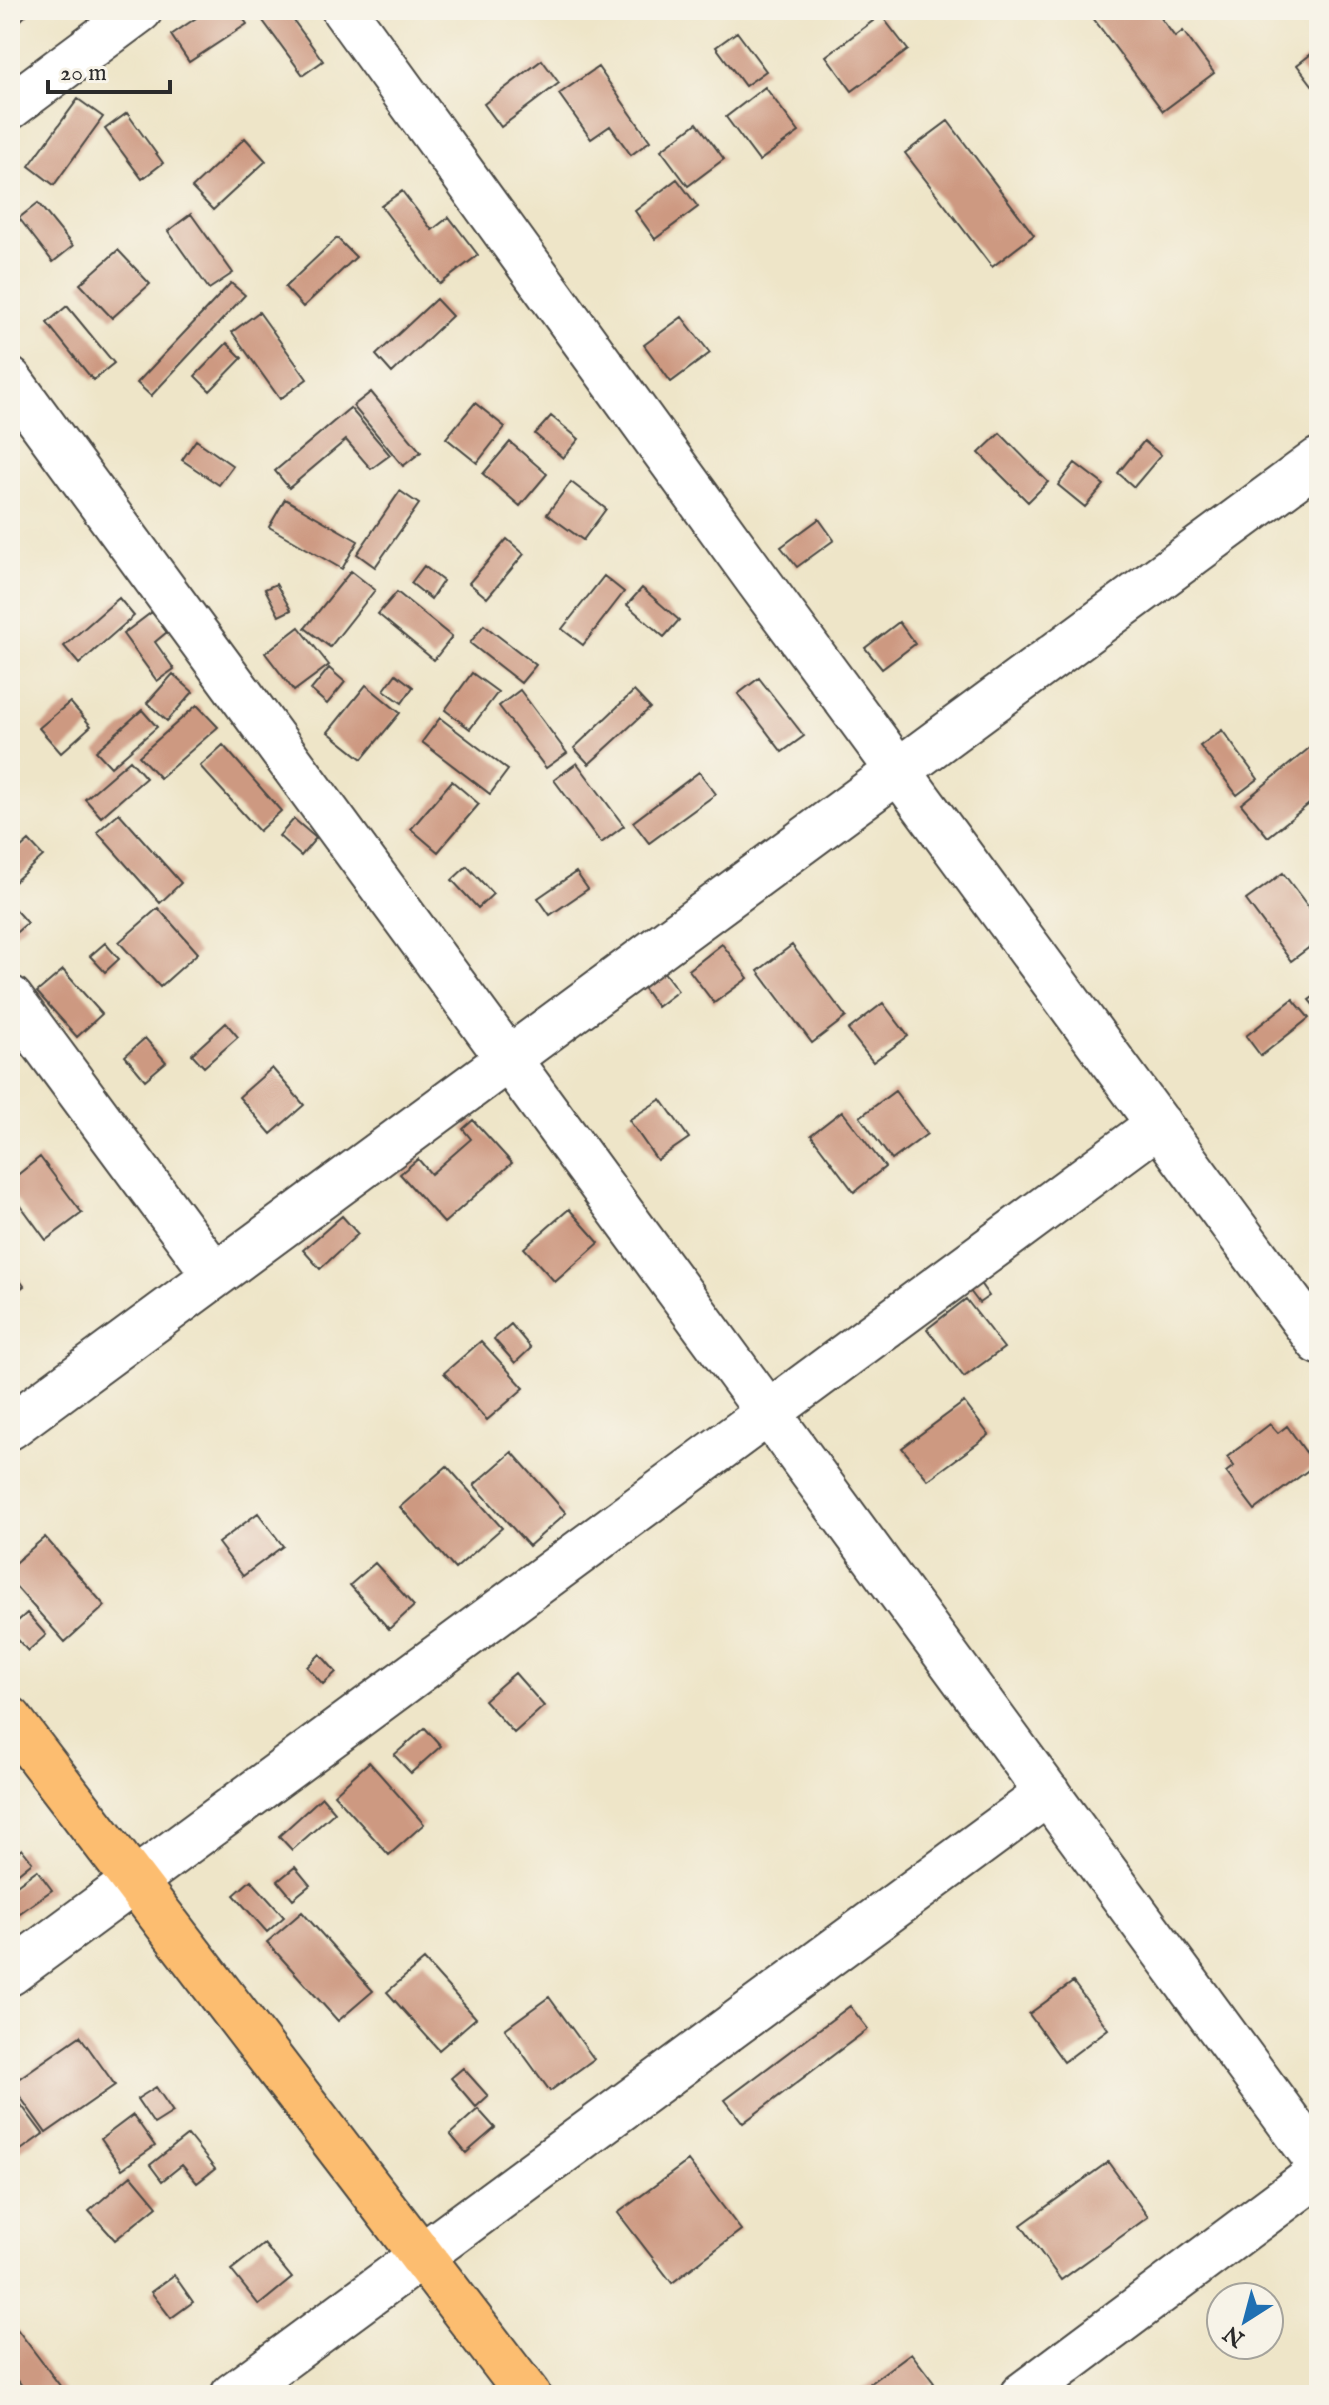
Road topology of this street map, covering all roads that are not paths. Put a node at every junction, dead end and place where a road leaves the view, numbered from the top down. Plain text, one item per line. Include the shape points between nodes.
1 (140, 10) edge
2 (344, 10) edge
3 (10, 107) edge
4 (10, 380) edge
5 (1312, 480) edge
6 (898, 771) junction
7 (10, 998) edge
8 (509, 1059) junction
9 (1159, 1124) junction
10 (215, 1275) junction
11 (1319, 1342) edge
12 (768, 1412) junction
13 (10, 1427) edge
14 (10, 1719) edge
15 (1048, 1793) junction
16 (134, 1881) junction
17 (10, 1973) edge
18 (1319, 2163) edge
19 (1319, 2173) edge
20 (421, 2256) junction
21 (233, 2395) edge
22 (528, 2395) edge
23 (1022, 2395) edge

1 - 3 street
2 - 6 street
4 - 8 street
5 - 6 street
6 - 8 street
6 - 9 street
7 - 10 street
8 - 10 street
8 - 12 street
9 - 11 street
9 - 12 street
10 - 13 street
12 - 15 street
12 - 16 street
14 - 16 main road
15 - 18 street
15 - 20 street
16 - 17 street
16 - 20 main road
19 - 23 street
20 - 21 street
20 - 22 main road

